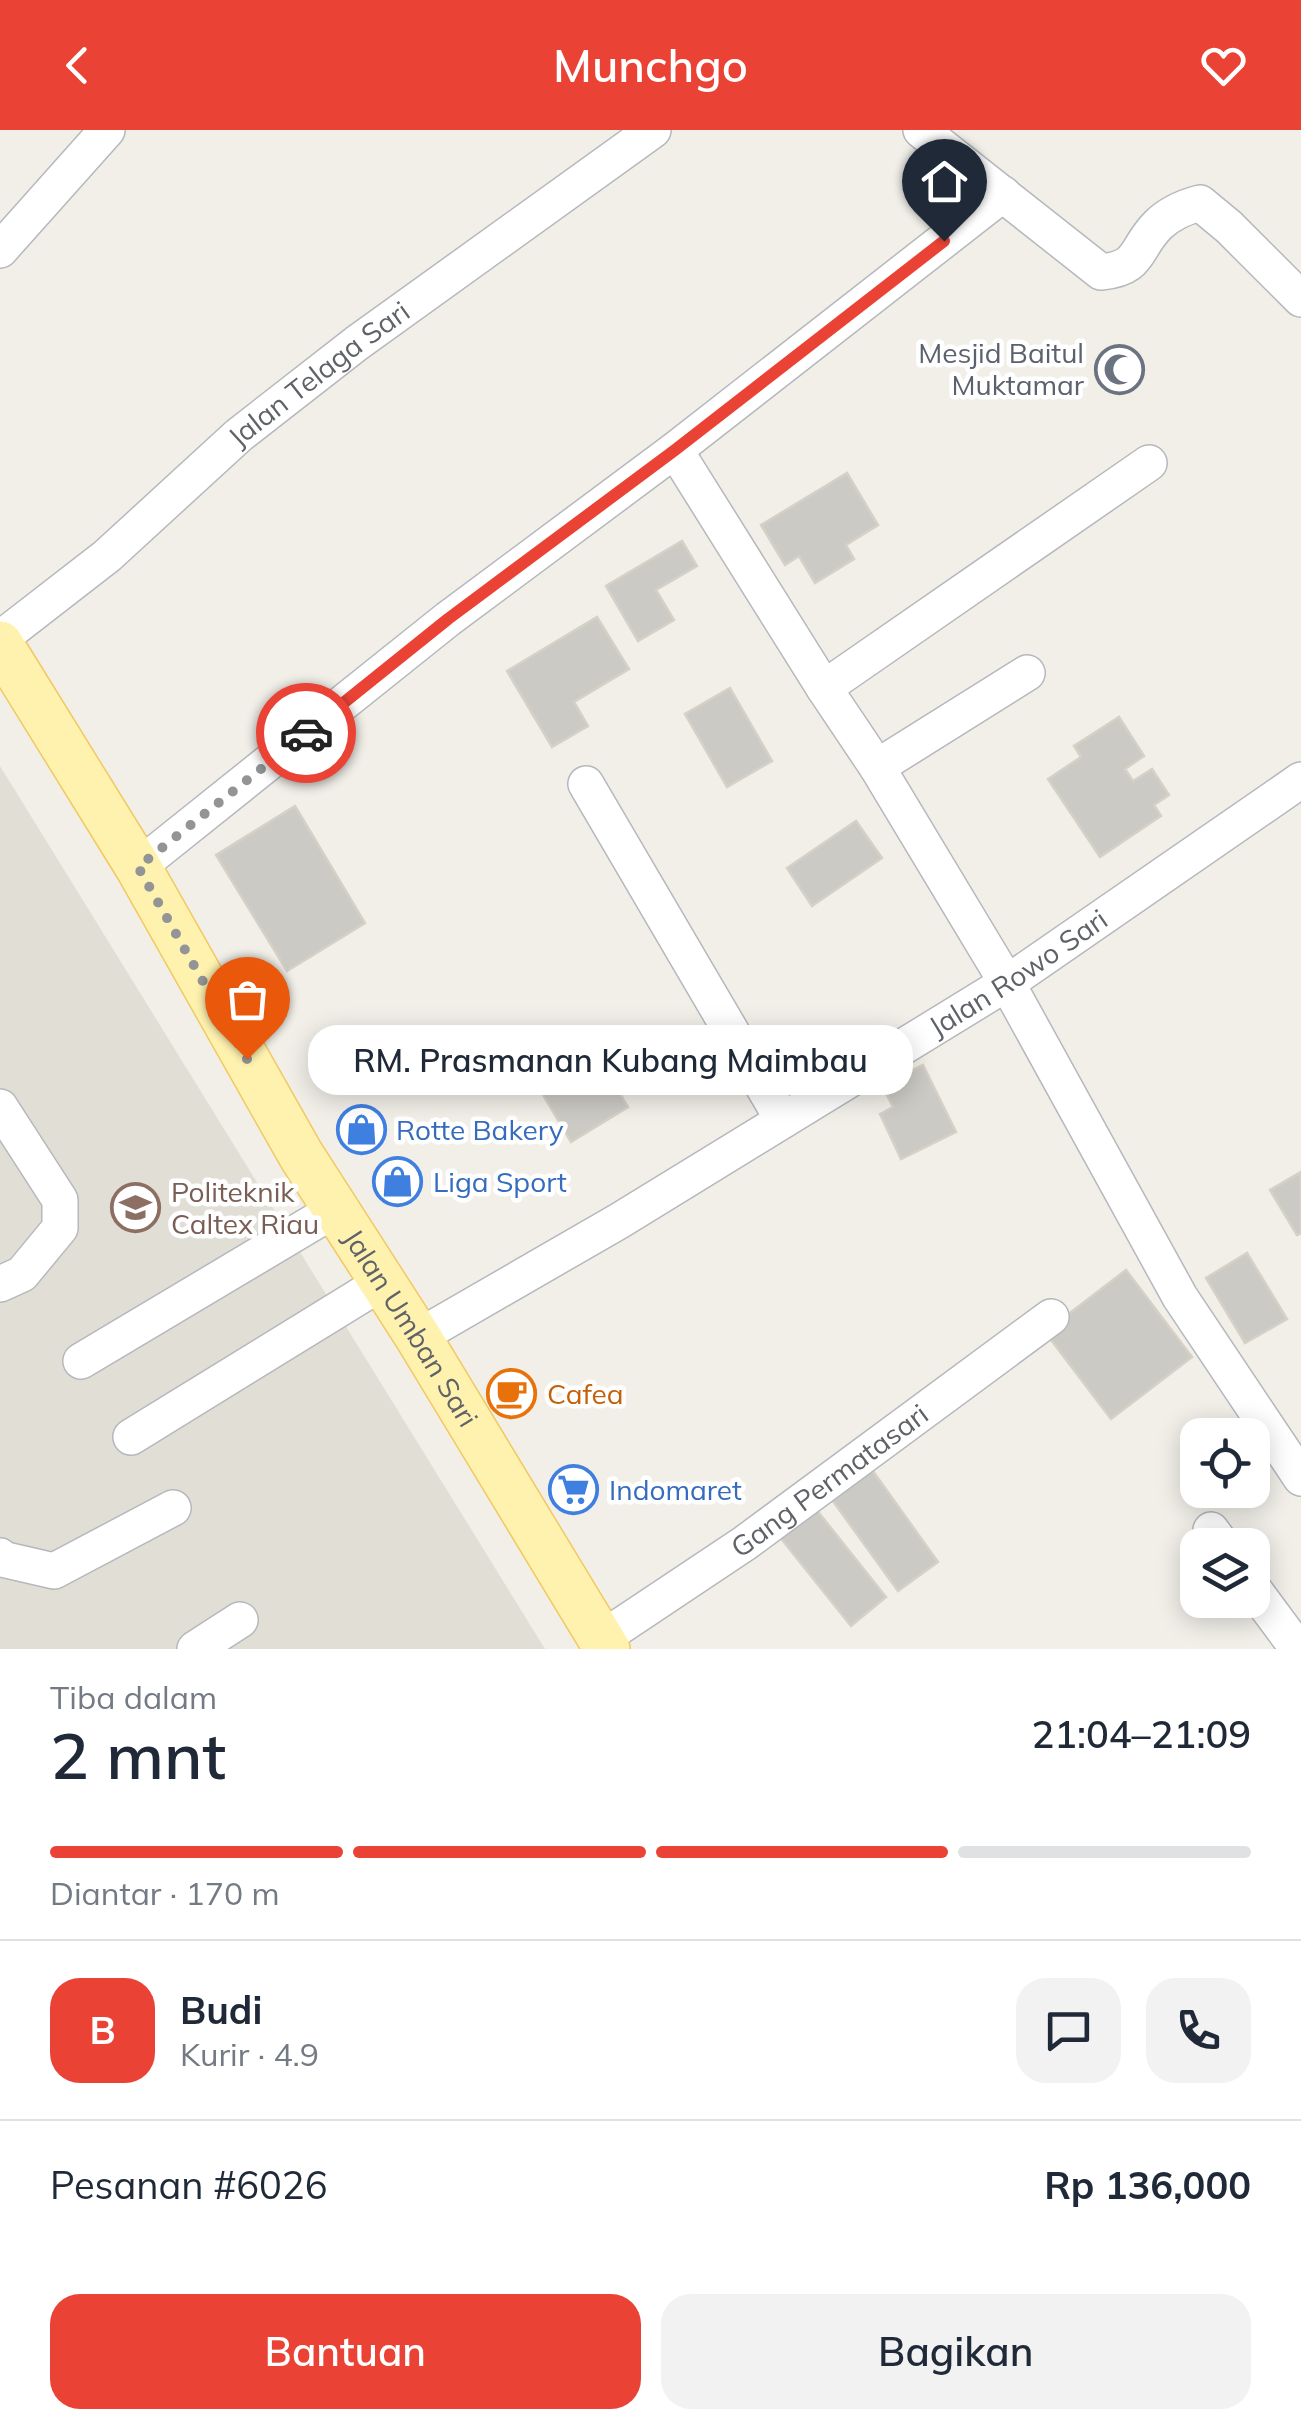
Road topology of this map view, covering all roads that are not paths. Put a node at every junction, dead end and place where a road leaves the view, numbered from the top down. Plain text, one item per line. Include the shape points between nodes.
1 (107, 130) edge
2 (653, 130) edge
3 (921, 130) edge
4 (1003, 194) junction
5 (0, 250) edge
6 (1301, 299) edge
7 (675, 450) junction
8 (1148, 463) dead end
9 (0, 642) edge
10 (1027, 673) dead end
11 (824, 688) junction
12 (877, 767) junction
13 (1301, 780) edge
14 (586, 784) dead end
15 (138, 867) junction
16 (1007, 983) junction
17 (0, 1106) edge
18 (783, 1120) junction
19 (336, 1209) junction
20 (381, 1283) junction
21 (0, 1284) edge
22 (1051, 1318) dead end
23 (418, 1338) junction
24 (82, 1361) dead end
25 (131, 1436) dead end
26 (1301, 1478) edge
27 (173, 1508) dead end
28 (0, 1556) edge
29 (1270, 1611) edge
30 (240, 1620) dead end
31 (604, 1644) edge
32 (195, 1649) edge
33 (1298, 1649) edge

1 - 5 street
2 - 9 street, Jalan Telaga Sari via 238,435 108,556
3 - 4 street
4 - 6 street via 1101,272 1120,270 1158,225 1200,203
4 - 7 street
7 - 11 street
7 - 15 street via 448,619
8 - 11 street
9 - 15 main road, Jalan Umban Sari
10 - 12 street
11 - 12 street
12 - 16 street
13 - 16 street, Jalan Rowo Sari
14 - 18 street
15 - 19 main road, Jalan Umban Sari
16 - 18 street, Jalan Rowo Sari
16 - 26 street via 1180,1297
17 - 21 street via 60,1200 60,1228 22,1274
18 - 23 street, Jalan Rowo Sari
19 - 20 main road, Jalan Umban Sari
19 - 24 street
20 - 23 main road, Jalan Umban Sari
20 - 25 street
22 - 31 street, Gang Permatasari
23 - 31 main road, Jalan Umban Sari
27 - 28 street via 54,1572
29 - 33 street
30 - 32 street

